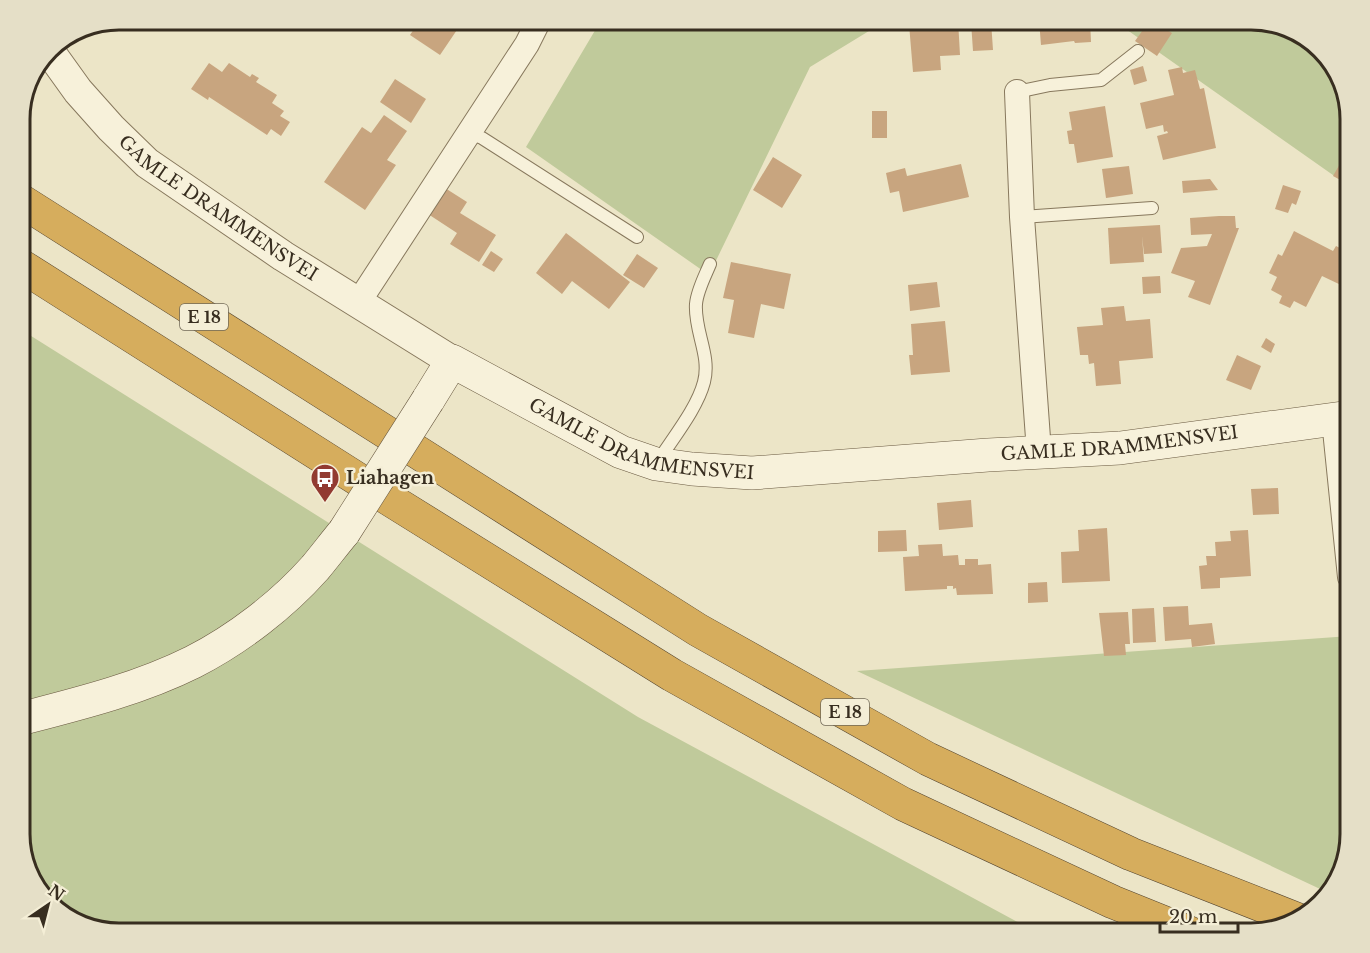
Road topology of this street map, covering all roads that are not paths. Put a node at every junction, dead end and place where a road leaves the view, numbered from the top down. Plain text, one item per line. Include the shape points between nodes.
1 (534, 30) edge
2 (1138, 51) dead end
3 (54, 58) edge
4 (1017, 92) joint
5 (469, 133) junction
6 (30, 206) edge
7 (1152, 208) dead end
8 (1022, 217) junction
9 (637, 237) dead end
10 (710, 264) dead end
11 (30, 271) edge
12 (358, 303) junction
13 (452, 362) junction
14 (1340, 419) edge
15 (1039, 452) junction
16 (657, 464) junction
17 (30, 716) edge
18 (1287, 915) edge
19 (1165, 923) edge

1 - 5 street
2 - 4 lane via 1101,80
3 - 12 street, GAMLE DRAMMENSVEI via 78,91 147,163
4 - 8 street
5 - 9 lane
5 - 12 street
6 - 18 highway, E 18 via 709,636 928,759 1131,854
7 - 8 lane
8 - 15 street
10 - 16 lane via 696,303 706,359 704,382 691,411
11 - 19 highway via 672,675 903,804
12 - 13 street, GAMLE DRAMMENSVEI
13 - 16 main road, GAMLE DRAMMENSVEI via 621,452
13 - 17 main road, bridge via 344,532 315,568 276,605 229,641 193,662 146,682
14 - 15 main road, GAMLE DRAMMENSVEI via 1120,448
15 - 16 main road, GAMLE DRAMMENSVEI via 752,473

